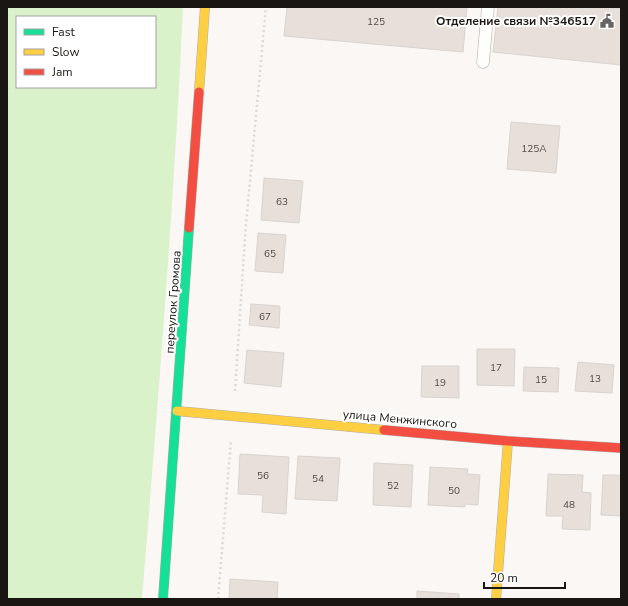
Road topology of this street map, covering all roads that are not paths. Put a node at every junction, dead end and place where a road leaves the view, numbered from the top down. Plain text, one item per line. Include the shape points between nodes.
1 (205, 7) edge
2 (488, 7) edge
3 (483, 62) dead end
4 (177, 411) junction
5 (508, 441) junction
6 (621, 448) edge
7 (163, 599) edge
8 (496, 599) edge

1 - 4 street, переулок Громова
2 - 3 lane
4 - 5 street, улица Менжинского
4 - 7 street, переулок Громова
5 - 6 street, улица Менжинского
5 - 8 street

